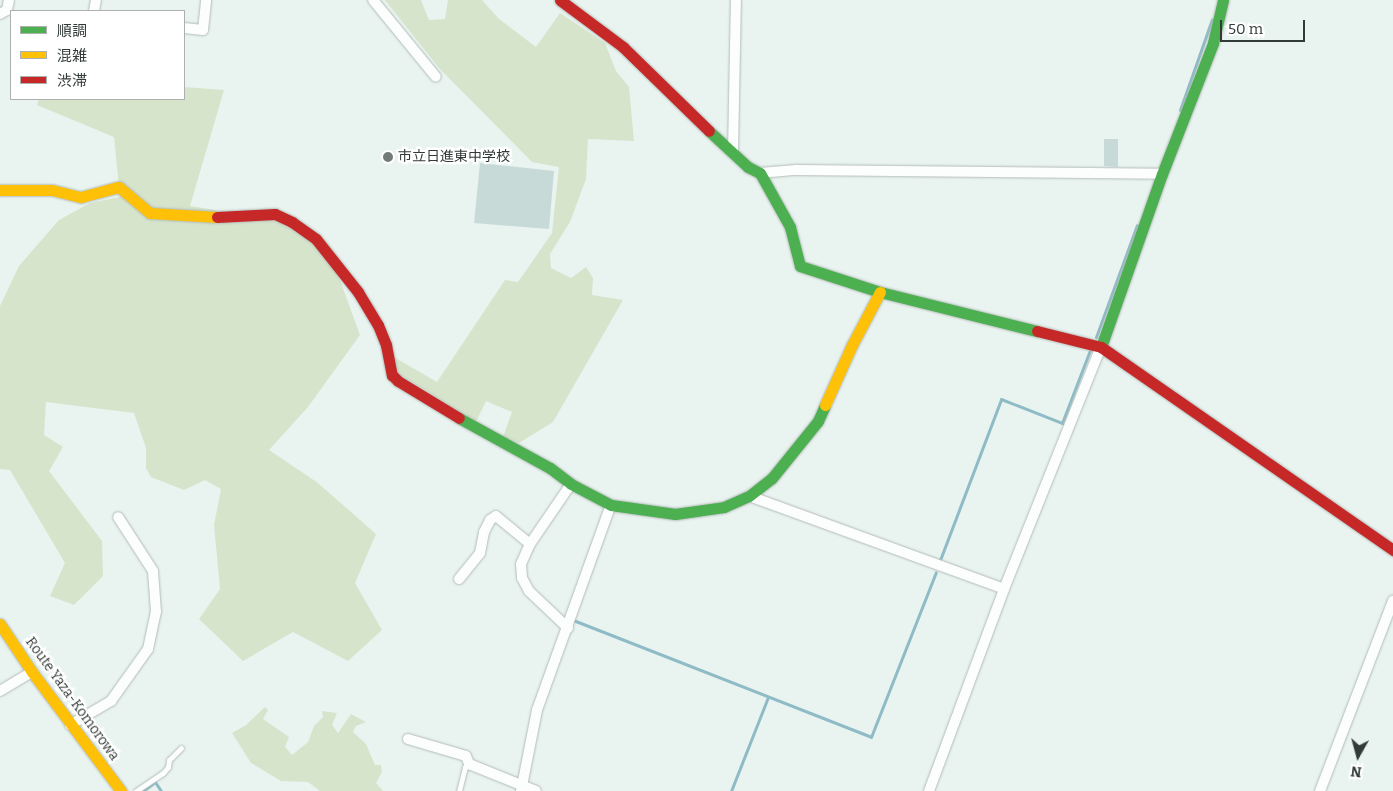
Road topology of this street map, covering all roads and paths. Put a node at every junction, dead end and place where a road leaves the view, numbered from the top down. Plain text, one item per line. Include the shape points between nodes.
1 (9, 0) edge
2 (206, 0) edge
3 (373, 0) edge
4 (560, 0) edge
5 (736, 0) edge
6 (1223, 0) edge
7 (0, 14) edge
8 (185, 28) edge
9 (436, 77) dead end
10 (733, 152) junction
11 (760, 173) junction
12 (1162, 174) junction
13 (0, 190) edge
14 (880, 292) junction
15 (1101, 347) junction
16 (571, 484) junction
17 (749, 496) junction
18 (611, 505) junction
19 (118, 517) dead end
20 (530, 544) junction
21 (1391, 547) edge
22 (459, 579) dead end
23 (1004, 589) junction
24 (1393, 601) edge
25 (0, 624) edge
26 (568, 628) junction
27 (32, 672) junction
28 (0, 691) edge
29 (70, 725) junction
30 (408, 739) dead end
31 (181, 748) dead end
32 (469, 764) junction
33 (521, 788) edge
34 (121, 791) edge
35 (136, 791) edge
36 (459, 791) edge
37 (536, 791) edge
38 (929, 791) edge
39 (1320, 791) edge

1 - 7 street via 7,10
2 - 8 street via 203,30
3 - 9 street
4 - 10 street via 623,47
5 - 10 street
6 - 12 street via 1213,43
10 - 11 street via 748,167
11 - 12 street via 806,170
11 - 14 street via 790,227 800,266
12 - 15 street
13 - 16 street via 52,190 81,197 119,187 150,213 215,217 275,214 292,222 316,239 358,292 378,325 392,374 398,381 550,468
14 - 15 street
14 - 17 street via 818,421 772,478
15 - 21 street
15 - 23 street
16 - 18 street
16 - 20 street
17 - 18 street via 724,507 675,514
17 - 23 street
18 - 26 street
19 - 29 street via 153,571 156,612 148,649 111,701
20 - 22 street via 496,516 484,532 480,553
20 - 26 street via 521,564 522,578 529,591
23 - 38 street
24 - 39 street
25 - 27 street, Route Yaza-Komorowa
26 - 33 street via 537,710
27 - 28 street
27 - 29 street, Route Yaza-Komorowa
29 - 34 street, Route Yaza-Komorowa
30 - 32 street via 466,756
31 - 35 lane via 163,772
32 - 33 street
32 - 36 lane via 465,767
33 - 37 street

